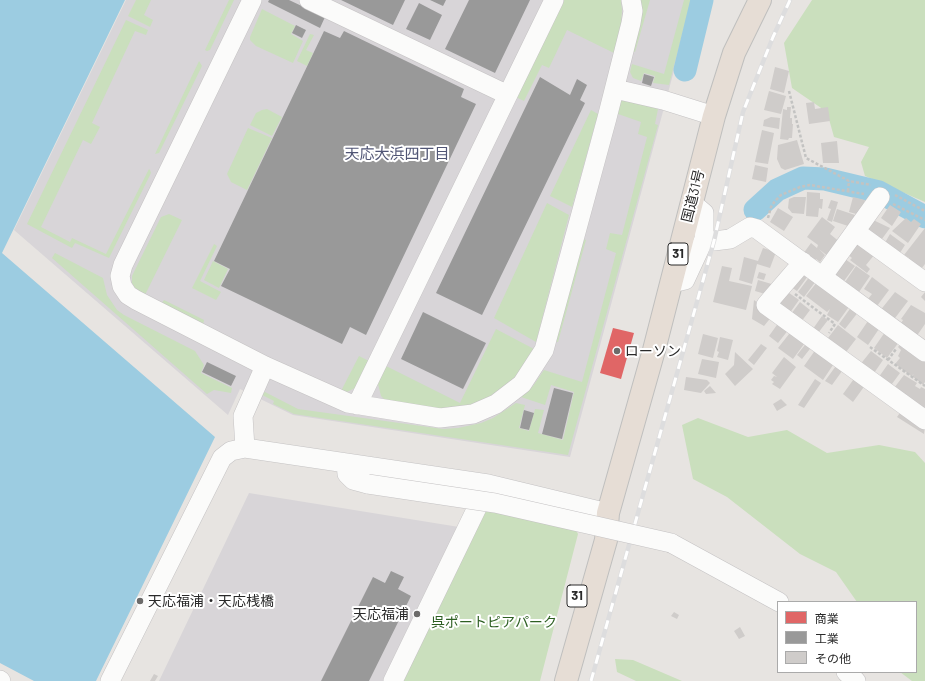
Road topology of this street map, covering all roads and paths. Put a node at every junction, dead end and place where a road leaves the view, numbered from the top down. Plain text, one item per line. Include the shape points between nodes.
1 (252, 0) edge
2 (309, 0) edge
3 (554, 0) edge
4 (631, 0) edge
5 (760, 0) edge
6 (615, 89) junction
7 (789, 91) dead end
8 (508, 95) junction
9 (714, 116) junction
10 (849, 180) junction
11 (848, 191) junction
12 (883, 193) junction
13 (691, 202) junction
14 (925, 211) edge
15 (925, 220) edge
16 (856, 232) junction
17 (764, 234) junction
18 (704, 239) junction
19 (802, 262) junction
20 (823, 276) junction
21 (925, 282) edge
22 (672, 283) junction
23 (783, 285) junction
24 (821, 344) junction
25 (870, 347) dead end
26 (925, 352) edge
27 (265, 366) junction
28 (925, 386) edge
29 (357, 405) junction
30 (925, 420) edge
31 (245, 448) junction
32 (346, 464) junction
33 (488, 484) junction
34 (608, 513) junction
35 (777, 601) edge
36 (847, 673) edge
37 (110, 681) edge
38 (393, 681) edge
39 (551, 681) edge
40 (566, 681) edge
41 (856, 681) edge

1 - 27 street via 122,265 120,276 128,296
2 - 8 street
3 - 8 street
4 - 6 street via 631,23
5 - 9 highway, 国道31号 / 31 via 734,53
6 - 9 street via 663,100
6 - 29 street via 544,350 522,384 496,404 473,414 457,417 440,418
7 - 10 path via 806,158
8 - 29 street
9 - 13 highway, 国道31号 / 31
10 - 11 path
10 - 12 path
11 - 12 path
11 - 17 path via 810,185 781,195 771,207
12 - 14 path
12 - 15 path
12 - 16 street
13 - 18 street via 704,213
13 - 22 highway, 国道31号 / 31
16 - 20 street
16 - 21 street
17 - 18 street via 750,227 730,239
17 - 19 street
18 - 22 street via 686,280
19 - 20 street
19 - 23 street
20 - 26 street
22 - 34 highway, 国道31号 / 31
23 - 24 path via 835,324
23 - 24 street via 766,305
24 - 30 street
25 - 28 path
27 - 29 street
27 - 31 street via 243,416
31 - 32 street
31 - 37 street via 231,451 222,458
32 - 33 street
32 - 35 street, bridge via 347,474 354,480 368,484 495,503 670,543
33 - 34 street
33 - 38 street
34 - 39 highway, 国道31号 / 31 via 595,537
34 - 40 highway, 国道31号 / 31 via 606,540
36 - 41 street

